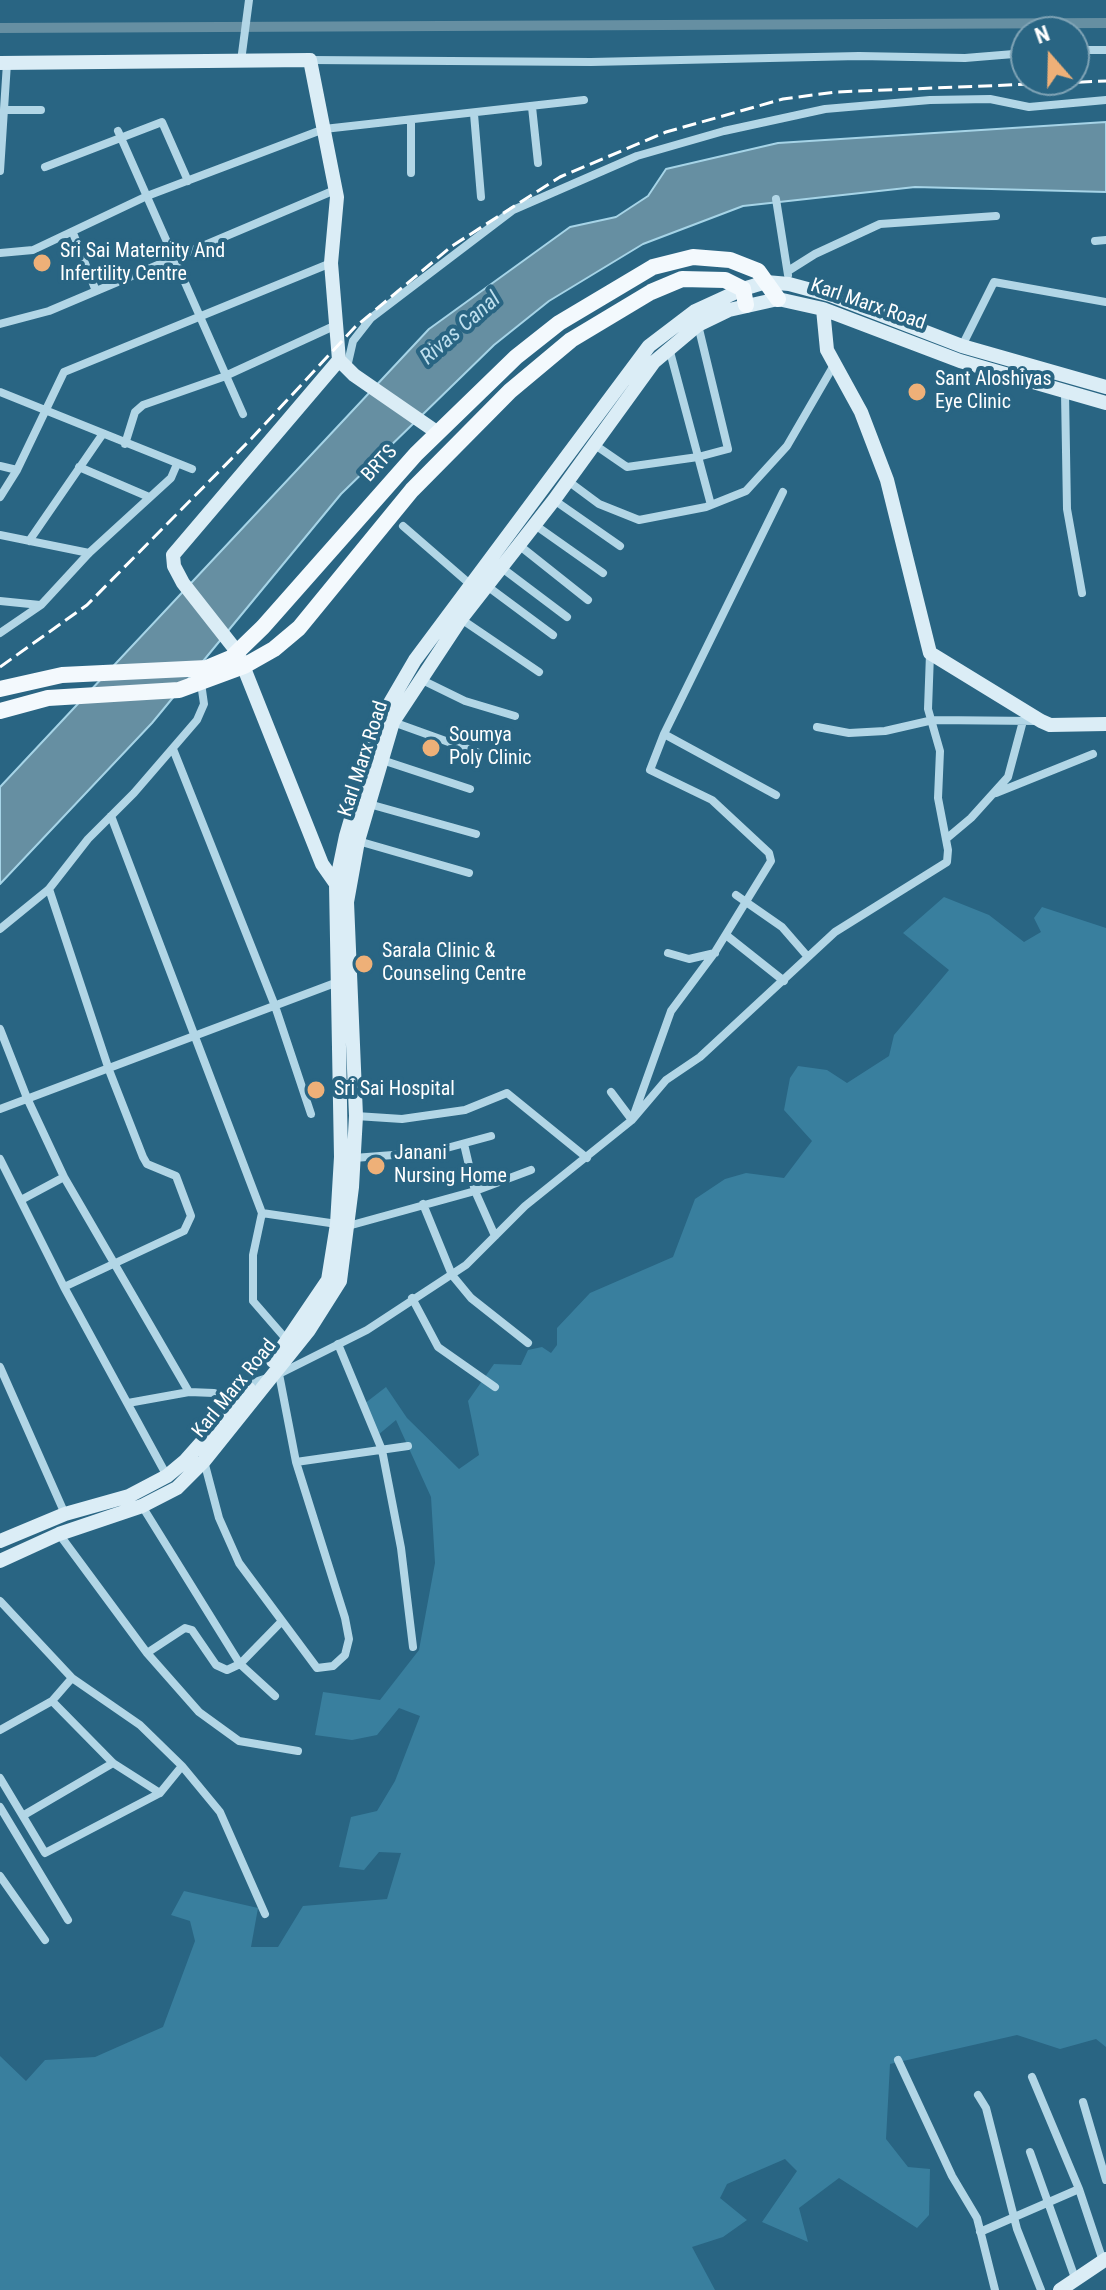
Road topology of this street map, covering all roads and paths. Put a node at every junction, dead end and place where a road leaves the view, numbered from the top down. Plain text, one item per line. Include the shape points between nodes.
1 (248, 2) edge
2 (1010, 54) edge
3 (242, 55) junction
4 (310, 60) junction
5 (4, 63) edge
6 (584, 100) dead end
7 (1106, 100) edge
8 (532, 107) junction
9 (4, 110) junction
10 (41, 110) dead end
11 (474, 114) junction
12 (411, 121) junction
13 (324, 129) junction
14 (120, 134) junction
15 (538, 163) dead end
16 (45, 167) dead end
17 (0, 171) edge
18 (411, 173) dead end
19 (188, 181) junction
20 (335, 190) junction
21 (147, 196) junction
22 (481, 197) dead end
23 (776, 199) dead end
24 (996, 216) dead end
25 (73, 233) junction
26 (1106, 240) edge
27 (1095, 241) dead end
28 (0, 253) edge
29 (173, 258) junction
30 (331, 263) junction
31 (788, 278) junction
32 (769, 282) junction
33 (96, 291) junction
34 (744, 297) junction
35 (778, 299) junction
36 (1106, 302) edge
37 (823, 309) junction
38 (197, 315) junction
39 (0, 324) edge
40 (698, 325) junction
41 (334, 326) junction
42 (962, 346) junction
43 (669, 347) junction
44 (834, 365) junction
45 (346, 368) junction
46 (223, 377) junction
47 (1106, 387) edge
48 (0, 392) edge
49 (1065, 393) junction
50 (1106, 403) edge
51 (43, 409) junction
52 (243, 414) dead end
53 (438, 433) junction
54 (102, 435) junction
55 (125, 444) junction
56 (595, 445) junction
57 (698, 457) junction
58 (177, 464) junction
59 (0, 466) edge
60 (79, 467) junction
61 (192, 469) dead end
62 (17, 470) junction
63 (568, 481) junction
64 (783, 492) dead end
65 (0, 497) edge
66 (149, 497) junction
67 (554, 500) junction
68 (711, 505) junction
69 (535, 525) junction
70 (403, 526) dead end
71 (0, 535) edge
72 (29, 541) junction
73 (520, 546) junction
74 (620, 546) dead end
75 (89, 553) junction
76 (502, 568) junction
77 (603, 573) dead end
78 (479, 586) junction
79 (1082, 593) dead end
80 (588, 600) dead end
81 (0, 601) edge
82 (41, 605) junction
83 (567, 617) dead end
84 (461, 619) junction
85 (0, 633) edge
86 (553, 635) dead end
87 (237, 653) junction
88 (930, 653) junction
89 (539, 672) dead end
90 (200, 676) junction
91 (419, 679) junction
92 (0, 689) edge
93 (0, 711) edge
94 (515, 716) dead end
95 (933, 720) junction
96 (1023, 721) junction
97 (1041, 721) junction
98 (393, 722) junction
99 (1106, 724) edge
100 (817, 727) dead end
101 (664, 734) junction
102 (173, 749) junction
103 (1093, 754) dead end
104 (493, 758) dead end
105 (382, 760) junction
106 (470, 789) dead end
107 (995, 794) junction
108 (776, 795) dead end
109 (369, 804) junction
110 (111, 816) junction
111 (476, 834) dead end
112 (946, 839) junction
113 (358, 841) junction
114 (469, 873) dead end
115 (336, 884) junction
116 (49, 889) junction
117 (736, 895) dead end
118 (748, 903) junction
119 (0, 929) edge
120 (726, 935) junction
121 (715, 952) junction
122 (668, 953) dead end
123 (808, 957) junction
124 (784, 981) junction
125 (335, 983) junction
126 (275, 1006) junction
127 (0, 1029) edge
128 (194, 1038) junction
129 (109, 1070) junction
130 (611, 1092) dead end
131 (27, 1098) junction
132 (0, 1109) edge
133 (311, 1114) dead end
134 (356, 1116) junction
135 (632, 1120) junction
136 (491, 1136) dead end
137 (464, 1144) junction
138 (354, 1158) junction
139 (587, 1158) junction
140 (0, 1159) edge
141 (531, 1170) dead end
142 (64, 1177) junction
143 (475, 1191) junction
144 (21, 1200) junction
145 (423, 1204) junction
146 (262, 1213) junction
147 (342, 1225) junction
148 (495, 1236) junction
149 (117, 1262) junction
150 (452, 1275) junction
151 (64, 1287) junction
152 (412, 1298) junction
153 (286, 1339) junction
154 (528, 1343) dead end
155 (338, 1344) junction
156 (0, 1367) edge
157 (268, 1378) junction
158 (495, 1387) dead end
159 (189, 1392) junction
160 (128, 1403) junction
161 (237, 1403) junction
162 (408, 1446) dead end
163 (382, 1450) junction
164 (204, 1461) junction
165 (296, 1462) junction
166 (167, 1476) junction
167 (142, 1506) junction
168 (65, 1514) junction
169 (59, 1534) junction
170 (0, 1541) edge
171 (0, 1561) edge
172 (0, 1601) edge
173 (282, 1621) junction
174 (413, 1647) dead end
175 (147, 1653) junction
176 (240, 1664) junction
177 (72, 1678) junction
178 (275, 1696) dead end
179 (52, 1701) junction
180 (0, 1730) edge
181 (298, 1751) dead end
182 (113, 1763) junction
183 (182, 1766) junction
184 (0, 1778) edge
185 (160, 1793) junction
186 (0, 1807) edge
187 (24, 1815) junction
188 (0, 1876) edge
189 (265, 1914) dead end
190 (68, 1920) dead end
191 (45, 1940) dead end
192 (898, 2060) dead end
193 (1032, 2077) dead end
194 (978, 2095) dead end
195 (1083, 2102) dead end
196 (1030, 2152) dead end
197 (1106, 2180) edge
198 (1079, 2189) junction
199 (1049, 2201) junction
200 (1014, 2218) junction
201 (980, 2232) junction
202 (1104, 2260) edge
203 (1075, 2278) junction
204 (995, 2290) edge
205 (1041, 2290) edge
206 (1060, 2290) edge

1 - 3 street
2 - 4 street via 591,62
3 - 4 main road
3 - 5 main road
4 - 13 main road
5 - 9 street
6 - 8 street
7 - 45 street via 1029,107 990,99 930,100 825,109 637,156 513,210 371,318 353,341
8 - 11 street
8 - 15 street
9 - 10 street
9 - 17 street
11 - 12 street
11 - 22 street
12 - 13 street
12 - 18 street
13 - 19 street
13 - 20 main road
14 - 16 street
14 - 19 street via 162,122
14 - 21 street
19 - 21 street
20 - 29 street
20 - 30 main road
21 - 25 street
21 - 29 street
23 - 31 street
24 - 31 street via 880,224 815,254
25 - 28 street via 33,250
25 - 33 street
26 - 27 street
29 - 33 street
29 - 38 street
30 - 38 street
30 - 41 main road
31 - 32 main road, Karl Marx Road
31 - 42 main road, Karl Marx Road
32 - 34 main road, Karl Marx Road
32 - 35 main road
32 - 53 main road, BRTS via 745,265 718,257 679,258 653,267 537,339
33 - 39 street
34 - 35 main road, Karl Marx Road
34 - 40 main road, Karl Marx Road
34 - 78 main road, Karl Marx Road via 695,311 649,346
34 - 87 main road, BRTS via 715,278 672,282 560,348 412,490 299,628 274,649
35 - 37 main road, Karl Marx Road
36 - 42 street via 994,282
37 - 44 main road via 823,336
37 - 49 main road, Karl Marx Road via 960,361
38 - 46 street
38 - 51 street via 73,366 58,380
40 - 43 main road, Karl Marx Road
40 - 57 street via 729,444 725,451
41 - 45 main road
41 - 46 street
42 - 47 main road, Karl Marx Road
43 - 56 main road, Karl Marx Road via 641,377
43 - 57 street
44 - 68 street via 787,446 746,491
44 - 88 main road via 861,412 887,480
45 - 53 main road
45 - 87 main road via 173,555 183,583
46 - 52 street
46 - 55 street via 143,405 135,412
48 - 51 street
49 - 50 main road, Karl Marx Road
49 - 79 street via 1067,509
51 - 54 street
51 - 62 street
53 - 87 main road, BRTS
54 - 55 street
54 - 60 street
55 - 58 street
56 - 57 street via 627,467
56 - 63 main road, Karl Marx Road
57 - 68 street
58 - 61 street
58 - 66 street via 171,478
59 - 62 street
60 - 66 street
60 - 72 street
62 - 65 street
63 - 67 main road, Karl Marx Road
63 - 68 street via 599,504 639,520
64 - 101 street
66 - 75 street
67 - 69 main road, Karl Marx Road
67 - 74 street
69 - 73 main road, Karl Marx Road
69 - 77 street
70 - 78 street
71 - 72 street
72 - 75 street
73 - 76 main road, Karl Marx Road
73 - 80 street
75 - 82 street
76 - 78 main road, Karl Marx Road
76 - 83 street
78 - 84 main road, Karl Marx Road
78 - 86 street
78 - 115 main road, Karl Marx Road via 386,705
81 - 82 street
82 - 85 street
84 - 89 street
84 - 91 main road, Karl Marx Road
87 - 90 main road, BRTS
87 - 115 main road via 322,864
88 - 95 street via 928,709
88 - 97 main road
90 - 92 main road, BRTS via 79,674
90 - 93 main road, BRTS via 179,690 58,697
90 - 102 street via 204,704
91 - 94 street
91 - 98 main road, Karl Marx Road
95 - 96 street
95 - 100 street via 885,731 849,733
95 - 112 street
96 - 97 street
96 - 107 street via 1013,767
97 - 99 main road
98 - 104 street
98 - 105 main road, Karl Marx Road
101 - 108 street
101 - 118 street via 650,765 652,774 712,800 769,853 771,861
102 - 110 street
102 - 126 street
103 - 107 street
105 - 106 street
105 - 109 main road, Karl Marx Road
107 - 112 street
109 - 111 street
109 - 113 main road, Karl Marx Road
110 - 116 street
110 - 128 street
112 - 123 street via 947,862 835,932
113 - 114 street
113 - 134 main road, Karl Marx Road via 347,902
115 - 125 main road, Karl Marx Road
116 - 119 street
116 - 129 street
117 - 118 street
118 - 120 street
118 - 123 street via 782,927
120 - 121 street
120 - 124 street
121 - 122 street via 689,959
121 - 135 street via 671,1011
123 - 124 street
124 - 135 street via 700,1057 666,1080
125 - 126 street
125 - 147 main road, Karl Marx Road
126 - 128 street
126 - 133 street
127 - 131 street
128 - 129 street
128 - 146 street
129 - 131 street
129 - 149 street via 147,1164 176,1176 191,1216 184,1231
130 - 135 street
131 - 132 street
131 - 142 street
134 - 138 main road, Karl Marx Road
134 - 139 street via 402,1119 465,1110 507,1093
135 - 139 street
136 - 137 street
137 - 138 street
137 - 143 street
138 - 147 main road, Karl Marx Road
139 - 148 street
140 - 144 street
141 - 143 street
142 - 144 street
142 - 149 street
143 - 145 street
143 - 148 street
144 - 151 street
145 - 147 street
145 - 150 street
146 - 147 street
146 - 153 street via 253,1255 253,1301
147 - 153 main road, Karl Marx Road via 328,1280
147 - 157 main road, Karl Marx Road via 340,1281 309,1330
148 - 150 street
149 - 151 street
149 - 159 street
150 - 152 street
150 - 154 street via 471,1298
151 - 160 street
152 - 155 street
152 - 158 street via 438,1347
153 - 157 main road, Karl Marx Road
155 - 157 street
155 - 163 street
156 - 168 street
157 - 161 main road, Karl Marx Road
157 - 164 main road, Karl Marx Road
157 - 165 street
159 - 160 street
159 - 161 street via 214,1393
160 - 166 street
161 - 166 main road, Karl Marx Road
162 - 163 street
163 - 165 street
163 - 174 street
164 - 167 main road, Karl Marx Road via 177,1488
164 - 173 street via 219,1518 239,1563
165 - 173 street via 338,1590 349,1639 345,1655 333,1666 317,1668
166 - 168 main road, Karl Marx Road via 129,1496
167 - 169 main road, Karl Marx Road
167 - 176 street
168 - 170 main road, Karl Marx Road
169 - 171 main road, Karl Marx Road
169 - 175 street
172 - 177 street
173 - 176 street
175 - 176 street via 185,1628 221,1669
175 - 181 street via 199,1712 239,1741
176 - 178 street
177 - 179 street
177 - 183 street via 140,1725
179 - 180 street
179 - 182 street
182 - 185 street
182 - 187 street
183 - 185 street
183 - 189 street via 220,1812
184 - 187 street
185 - 187 street via 45,1853
186 - 190 street
188 - 191 street
192 - 201 street
193 - 198 street
194 - 200 street via 986,2108
195 - 197 street
196 - 199 street
198 - 199 street
198 - 202 street
199 - 200 street
199 - 203 street
200 - 201 street
200 - 205 street
201 - 204 street
202 - 203 main road
203 - 206 main road

